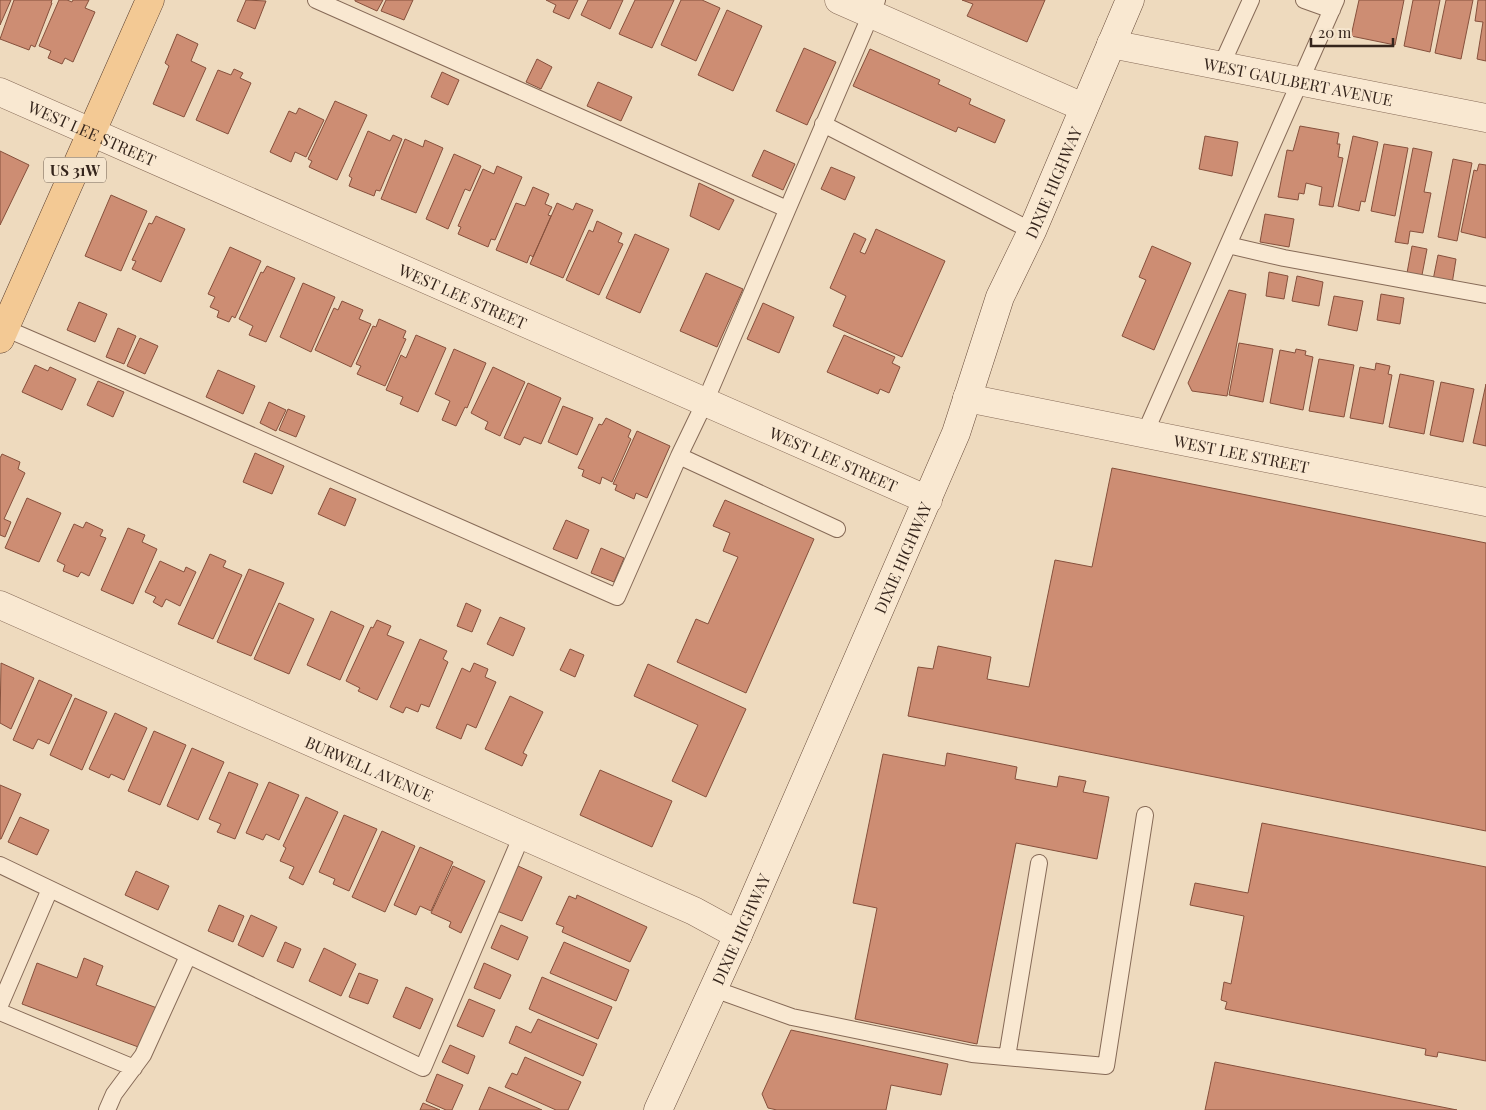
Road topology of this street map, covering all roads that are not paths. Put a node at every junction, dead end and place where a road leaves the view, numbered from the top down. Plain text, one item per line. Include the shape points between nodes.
1 (150, 0) edge
2 (316, 0) edge
3 (839, 0) edge
4 (1130, 0) edge
5 (1251, 0) edge
6 (1304, 0) edge
7 (1334, 5) edge
8 (874, 7) edge
9 (1111, 44) junction
10 (1221, 66) junction
11 (1300, 81) junction
12 (0, 92) edge
13 (1083, 107) junction
14 (1486, 118) edge
15 (823, 124) junction
16 (92, 132) junction
17 (787, 209) junction
18 (1032, 231) junction
19 (1228, 245) junction
20 (1486, 296) edge
21 (2, 331) edge
22 (967, 398) junction
23 (705, 402) junction
24 (1145, 434) junction
25 (679, 456) junction
26 (928, 500) junction
27 (1486, 502) edge
28 (838, 529) dead end
29 (0, 605) edge
30 (1145, 815) dead end
31 (522, 835) junction
32 (1039, 863) dead end
33 (0, 865) edge
34 (50, 889) junction
35 (738, 935) junction
36 (188, 956) junction
37 (714, 989) junction
38 (0, 1005) edge
39 (0, 1012) edge
40 (1007, 1057) junction
41 (134, 1068) junction
42 (107, 1110) edge
43 (658, 1110) edge

1 - 16 main road, US 31W
2 - 17 lane
3 - 8 street
4 - 9 street, DIXIE HIGHWAY
5 - 10 lane
6 - 7 lane
7 - 11 lane
8 - 13 street
8 - 15 lane
9 - 10 street, WEST GAULBERT AVENUE
9 - 13 street, DIXIE HIGHWAY
10 - 11 street, WEST GAULBERT AVENUE
11 - 14 street, WEST GAULBERT AVENUE
11 - 19 lane
12 - 16 street, WEST LEE STREET
13 - 18 street, DIXIE HIGHWAY
15 - 17 lane
15 - 18 lane
16 - 21 main road, US 31W
16 - 23 street, WEST LEE STREET
17 - 23 lane
18 - 22 street, DIXIE HIGHWAY via 1000,297
19 - 20 lane
19 - 24 lane
21 - 25 lane via 194,410 617,597
22 - 24 street, WEST LEE STREET
22 - 26 street, DIXIE HIGHWAY via 956,434
23 - 25 lane
23 - 26 street, WEST LEE STREET
24 - 27 street, WEST LEE STREET
25 - 28 lane
26 - 35 street, DIXIE HIGHWAY
29 - 31 street, BURWELL AVENUE
30 - 40 lane via 1106,1066
31 - 35 street, BURWELL AVENUE via 694,910
31 - 36 lane via 423,1068
32 - 40 lane
33 - 34 lane
34 - 36 lane
34 - 38 lane
35 - 37 street, DIXIE HIGHWAY
36 - 41 lane
37 - 40 lane via 792,1017 972,1054
37 - 43 street, DIXIE HIGHWAY
39 - 41 lane
41 - 42 lane via 114,1094

